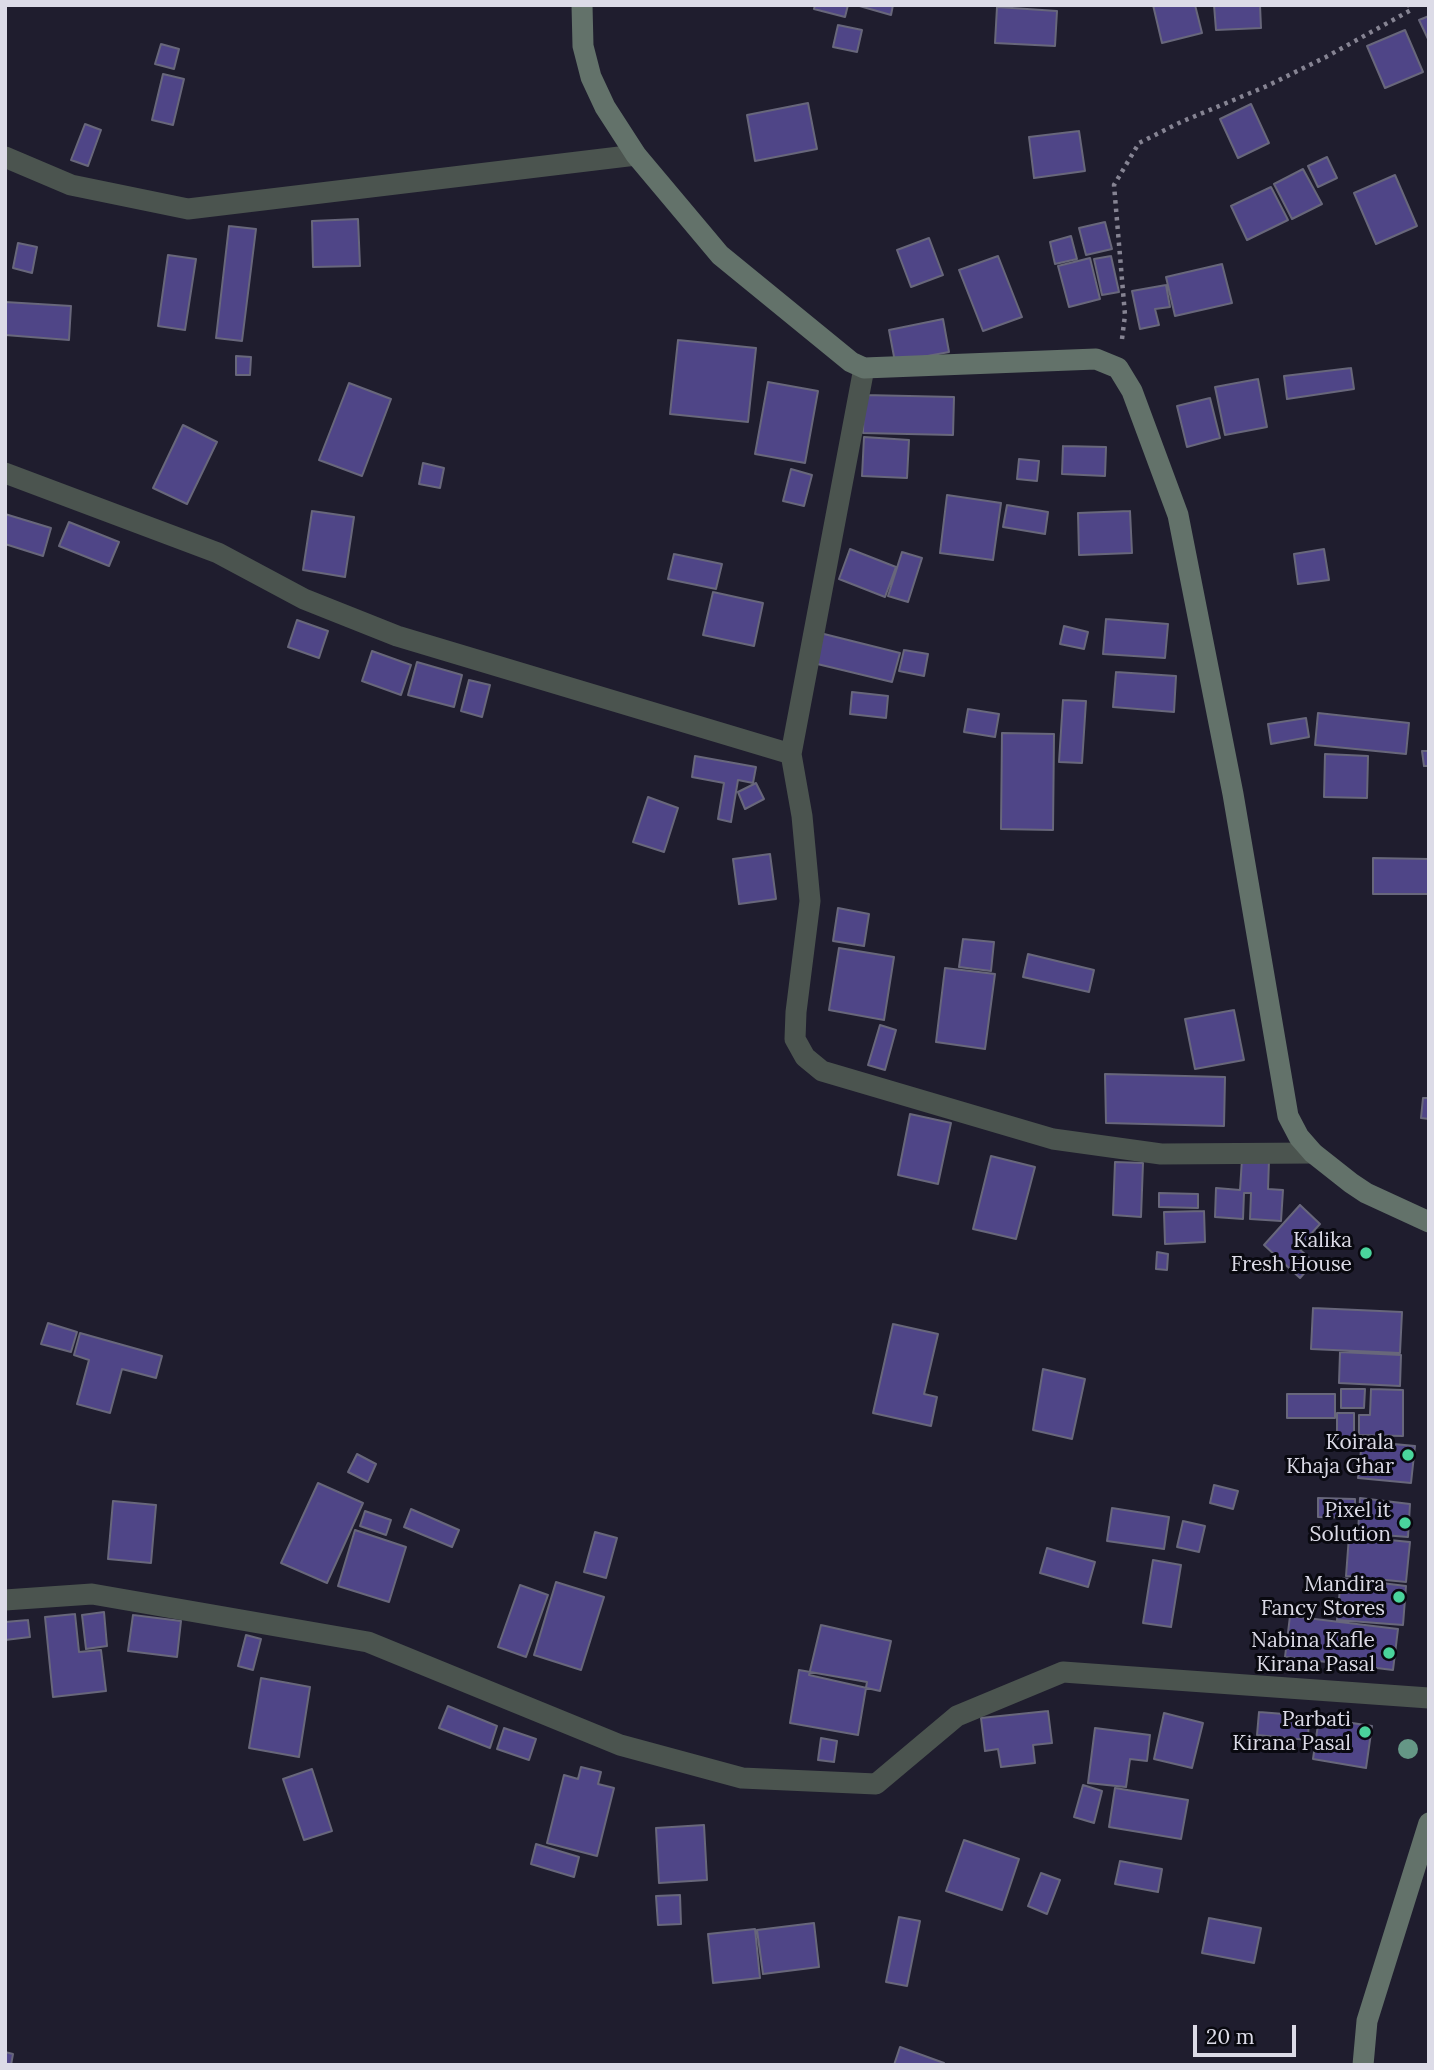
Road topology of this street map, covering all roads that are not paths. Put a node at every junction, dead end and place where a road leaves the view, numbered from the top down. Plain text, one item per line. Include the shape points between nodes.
1 (582, 5) edge
2 (636, 155) junction
3 (5, 157) edge
4 (864, 368) junction
5 (5, 473) edge
6 (791, 754) junction
7 (1313, 1153) junction
8 (1429, 1222) edge
9 (5, 1600) edge
10 (1429, 1698) edge
11 (1429, 1824) edge
12 (1363, 2065) edge

1 - 2 street via 583,46 591,77
2 - 3 street via 188,209 71,185
2 - 4 street via 720,255
4 - 6 street
4 - 7 street via 1096,359 1118,368 1132,391 1178,515 1289,1116
5 - 6 street via 218,553 304,599 397,636
6 - 7 street via 810,901 796,1039 822,1072 1053,1139 1161,1154
7 - 8 street via 1366,1193
9 - 10 street via 92,1594 368,1642 620,1745 743,1778 876,1784 957,1716 1063,1672
11 - 12 street via 1367,2021

